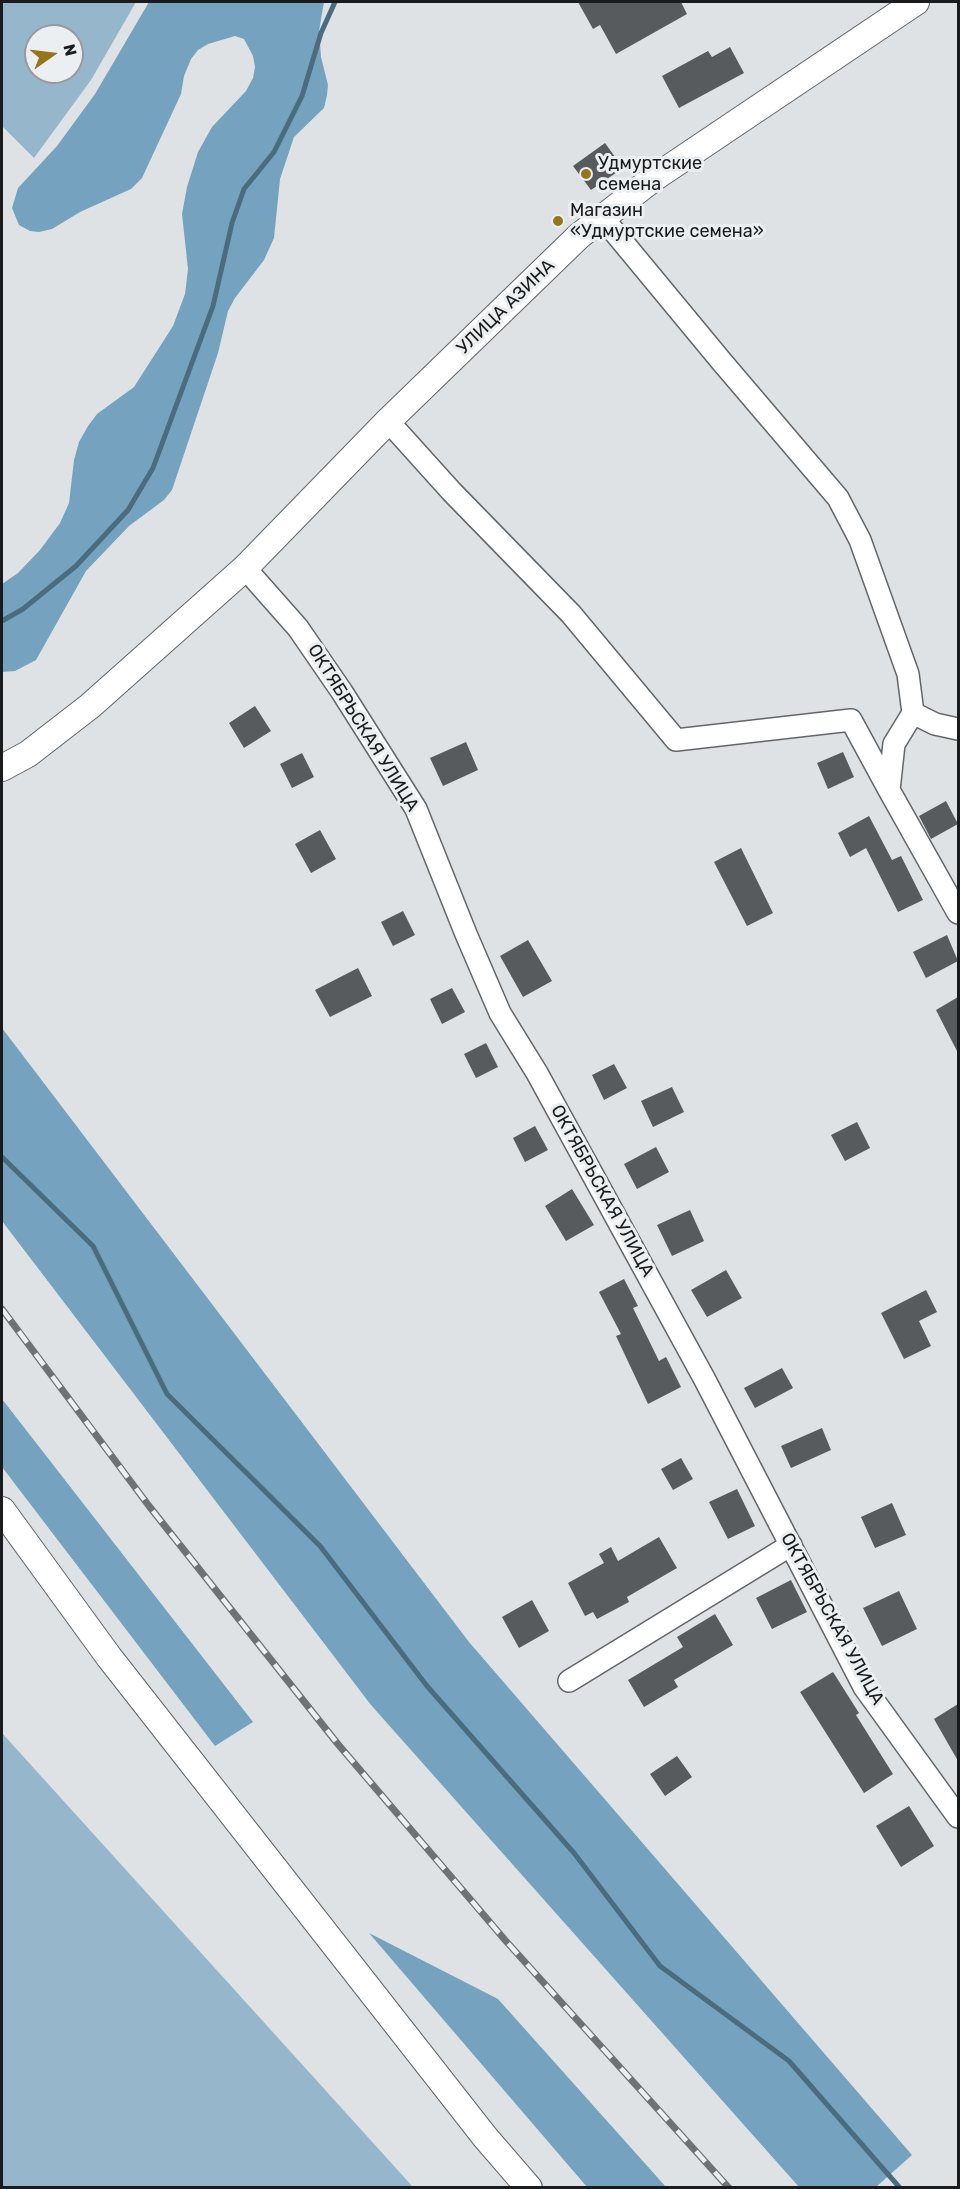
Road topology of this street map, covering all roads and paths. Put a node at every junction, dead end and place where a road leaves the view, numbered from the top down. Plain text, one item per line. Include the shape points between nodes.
1 (916, 2) edge
2 (602, 217) junction
3 (388, 420) junction
4 (245, 568) junction
5 (913, 713) junction
6 (958, 729) edge
7 (2, 768) edge
8 (889, 790) junction
9 (958, 913) edge
10 (2, 1510) edge
11 (791, 1545) junction
12 (569, 1681) dead end
13 (958, 1817) edge
14 (530, 2187) edge

1 - 2 street, УЛИЦА АЗИНА
2 - 3 street, УЛИЦА АЗИНА
2 - 5 street via 838,498 860,540 908,674
3 - 4 street, УЛИЦА АЗИНА
3 - 8 street via 571,614 676,740 851,720
4 - 7 street, УЛИЦА АЗИНА via 90,706
4 - 11 street, ОКТЯБРЬСКАЯ УЛИЦА via 298,628 416,809 500,1013 705,1380
5 - 6 street
5 - 8 street via 894,744
8 - 9 street
10 - 14 street via 109,1657 485,2137
11 - 12 street
11 - 13 street, ОКТЯБРЬСКАЯ УЛИЦА via 864,1687

